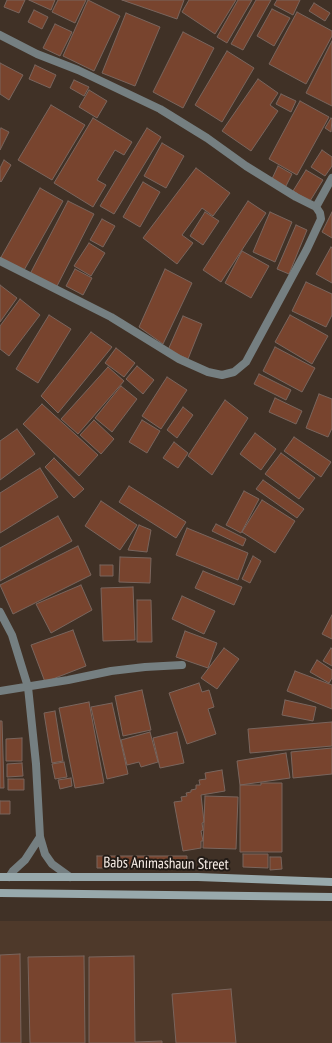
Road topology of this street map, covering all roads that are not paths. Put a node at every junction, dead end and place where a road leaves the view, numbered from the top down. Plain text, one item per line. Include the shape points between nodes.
1 (0, 35) edge
2 (332, 178) edge
3 (316, 207) junction
4 (0, 262) edge
5 (0, 612) edge
6 (182, 665) dead end
7 (28, 687) junction
8 (0, 690) edge
9 (40, 837) junction
10 (0, 877) edge
11 (9, 877) junction
12 (70, 877) junction
13 (332, 882) edge
14 (0, 893) edge
15 (332, 897) edge

1 - 3 street via 160,109 246,166
2 - 3 street
3 - 4 street via 321,220 246,362 234,372 222,375 208,372 179,359 111,317
5 - 7 street via 12,635
6 - 7 street via 111,671
7 - 8 street
7 - 9 street
9 - 11 street
9 - 12 street via 45,854 52,864
10 - 11 main road, Babs Animashaun Street
11 - 12 main road, Babs Animashaun Street
12 - 13 main road, Babs Animashaun Street via 198,877
14 - 15 main road, Babs Animashaun Street

